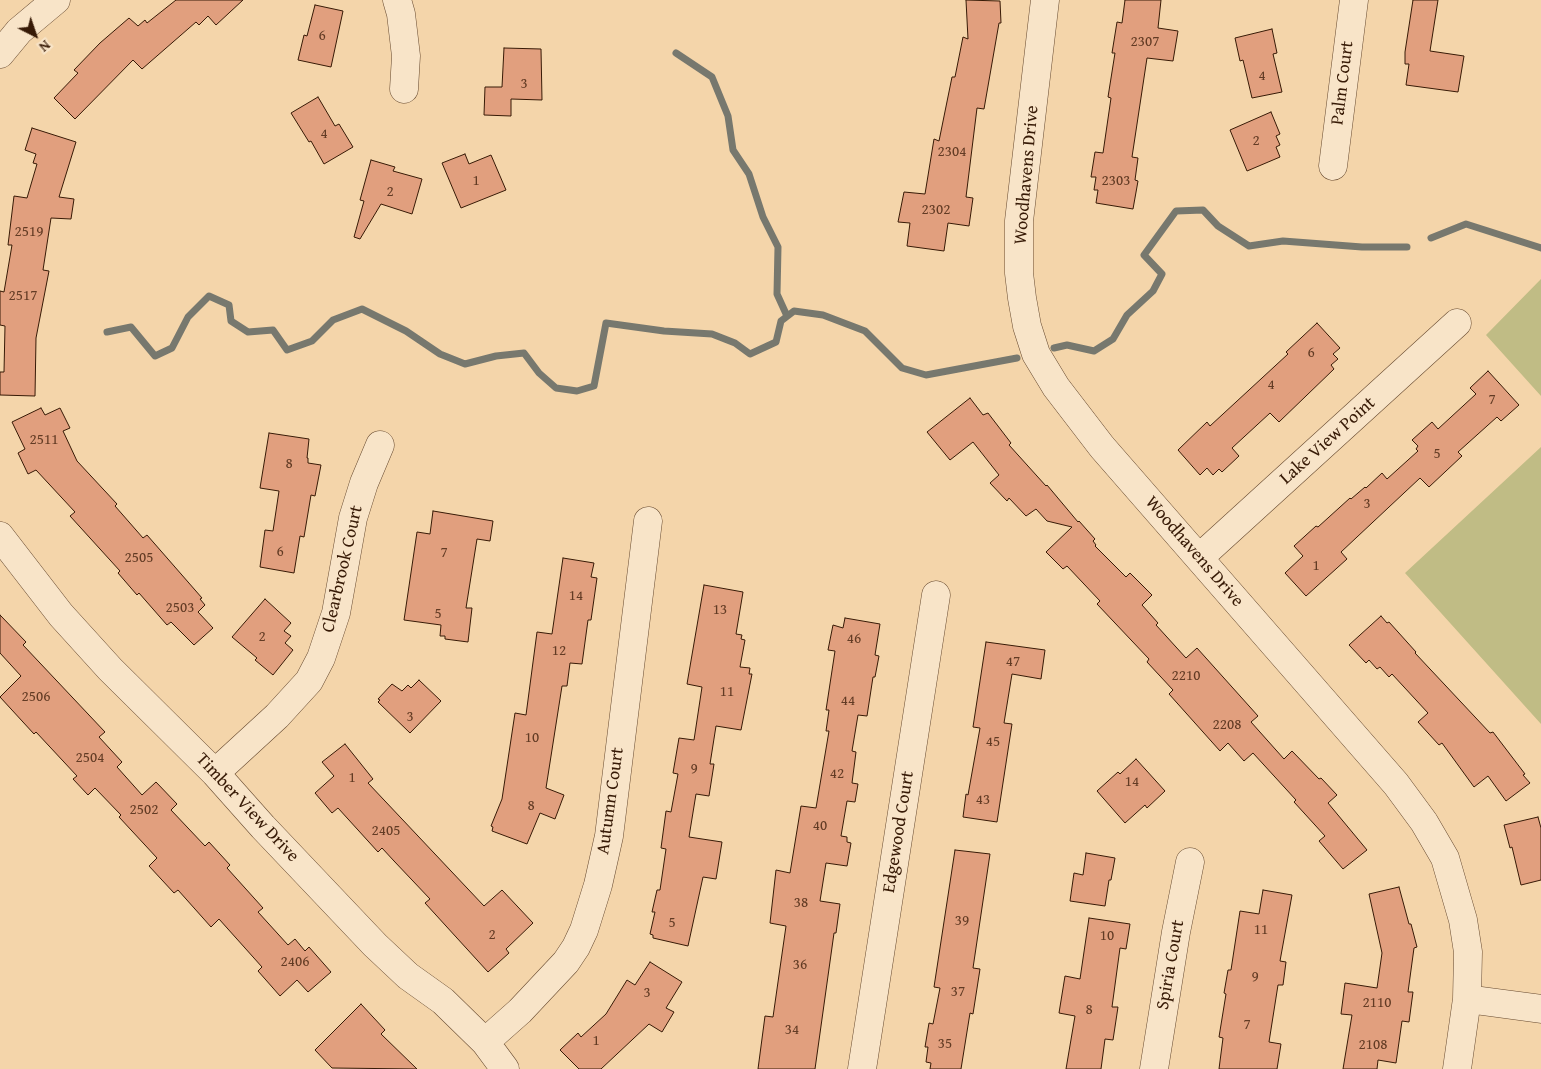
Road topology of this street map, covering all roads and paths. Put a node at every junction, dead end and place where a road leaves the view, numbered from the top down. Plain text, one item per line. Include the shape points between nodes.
1 (56, 0) edge
2 (397, 0) edge
3 (1045, 0) edge
4 (1354, 0) edge
5 (0, 54) edge
6 (404, 89) dead end
7 (1333, 166) dead end
8 (1456, 323) dead end
9 (380, 445) dead end
10 (648, 521) dead end
11 (0, 536) edge
12 (1199, 558) junction
13 (936, 595) dead end
14 (215, 773) junction
15 (1190, 862) dead end
16 (1467, 999) junction
17 (1541, 1009) edge
18 (485, 1042) junction
19 (505, 1069) edge
20 (862, 1069) edge
21 (1154, 1069) edge
22 (1457, 1069) edge

1 - 5 street via 19,31
2 - 6 street via 406,56
3 - 12 street, Woodhavens Drive via 1020,221 1020,273 1027,326 1036,354 1056,387 1102,447
4 - 7 street, Palm Court
8 - 12 street, Lake View Point
9 - 14 street, Clearbrook Court via 353,518 336,613 321,658 309,681 277,716
10 - 18 street, Autumn Court via 608,836 584,930 566,962 520,1011
11 - 14 street, Timber View Drive via 61,615
12 - 16 street, Woodhavens Drive via 1396,784 1424,822 1445,858 1463,920 1468,952
13 - 20 street, Edgewood Court
14 - 18 street, Timber View Drive via 375,946 444,1002
15 - 21 street, Spiria Court
16 - 17 street
16 - 22 street, Woodhavens Drive
18 - 19 street, Timber View Drive

